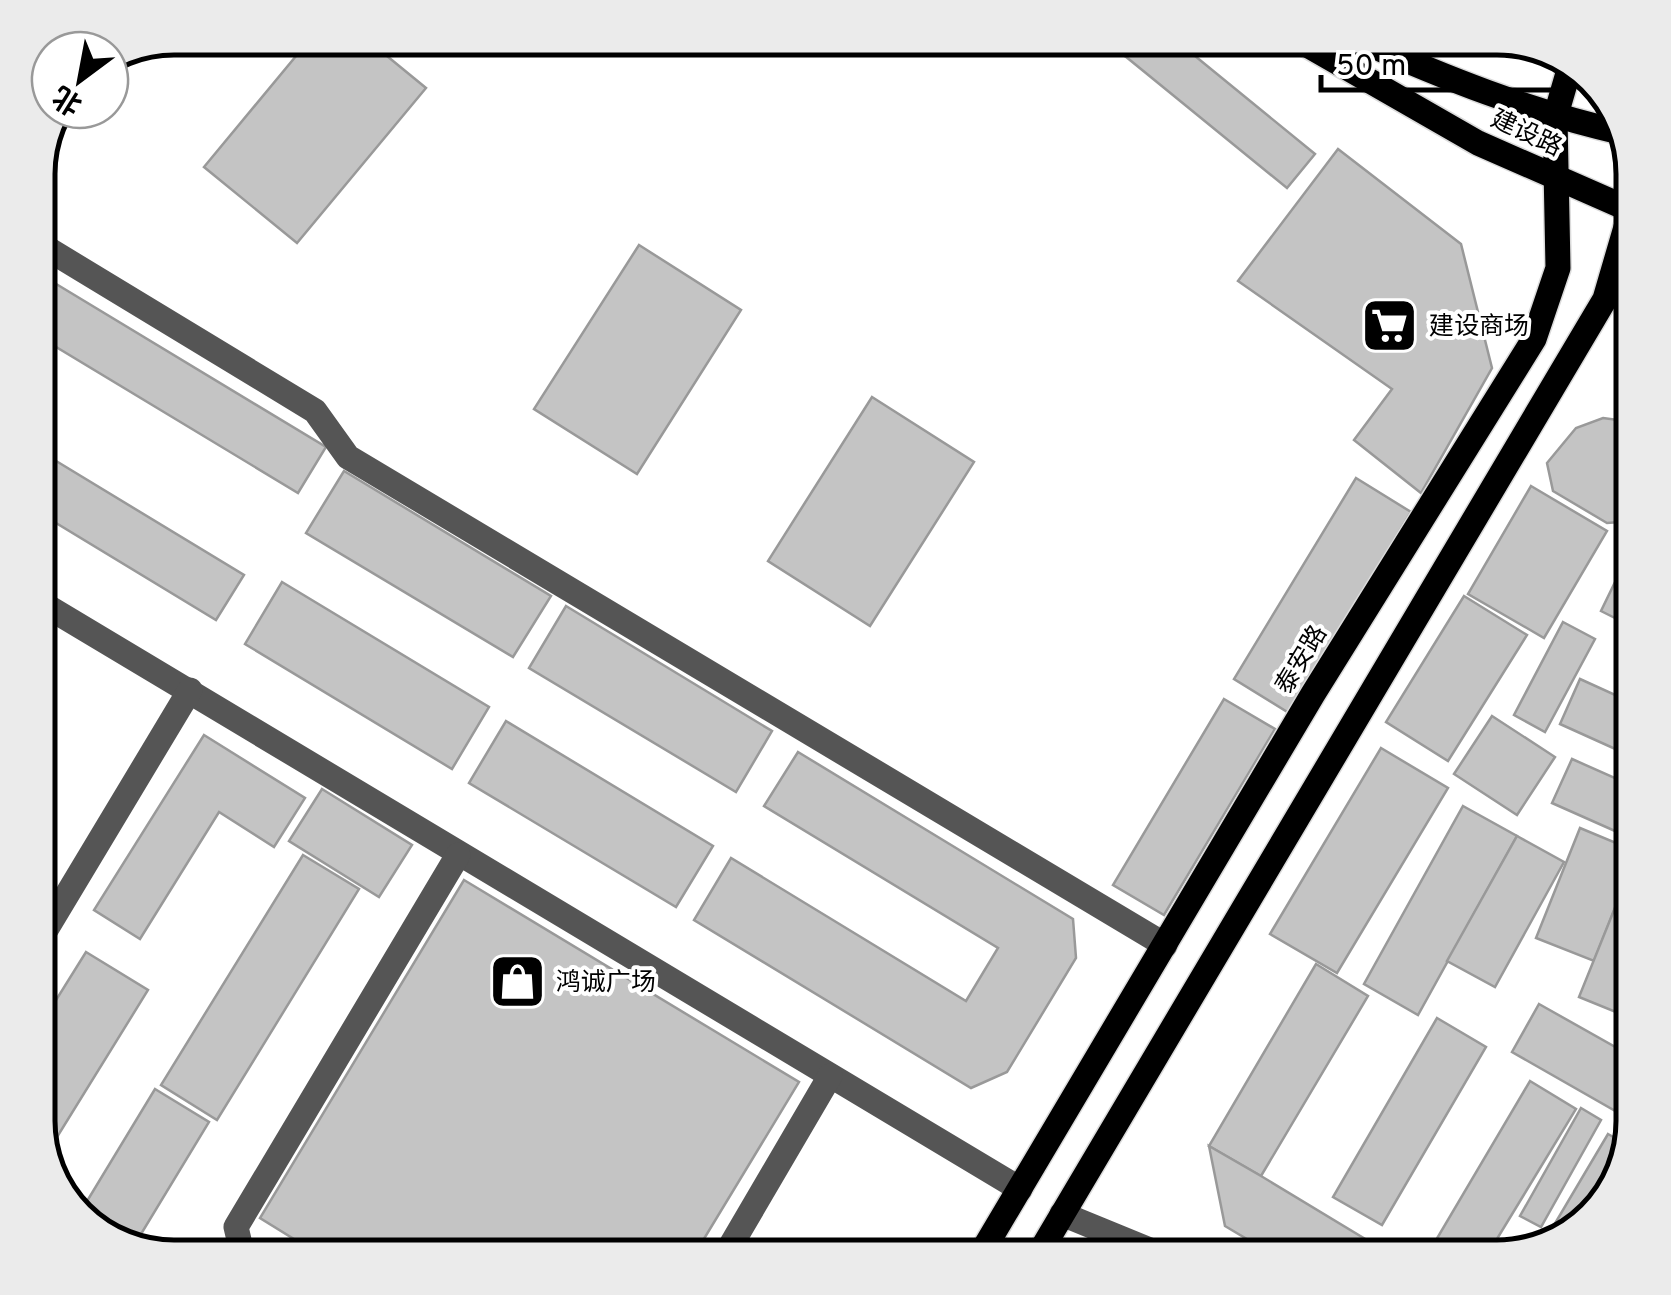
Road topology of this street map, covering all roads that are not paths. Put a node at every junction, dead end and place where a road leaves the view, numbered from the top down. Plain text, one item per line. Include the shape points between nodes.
1 (1325, 55) edge
2 (1392, 55) edge
3 (1567, 77) edge
4 (1555, 118) junction
5 (1608, 130) edge
6 (1554, 178) junction
7 (1616, 203) edge
8 (55, 252) edge
9 (1616, 263) edge
10 (55, 612) edge
11 (190, 690) junction
12 (458, 855) junction
13 (55, 915) edge
14 (1165, 945) junction
15 (830, 1076) junction
16 (1020, 1189) junction
17 (1062, 1214) junction
18 (239, 1240) edge
19 (734, 1240) edge
20 (990, 1240) edge
21 (1047, 1240) edge
22 (1124, 1240) edge

1 - 6 main road, 建设路 via 1478,144
2 - 4 main road, 建设路
3 - 4 main road, 泰安路
4 - 5 main road, 建设路
4 - 6 main road, 泰安路
6 - 7 main road, 建设路
6 - 14 main road, 泰安路 via 1558,268 1534,338
8 - 14 street via 315,411 348,457
9 - 17 main road via 1605,299
10 - 11 street
11 - 12 street
11 - 13 street
12 - 15 street
12 - 18 street via 236,1227
14 - 16 main road, 泰安路
15 - 16 street
15 - 19 street
16 - 20 main road, 泰安路
17 - 21 main road
17 - 22 street

